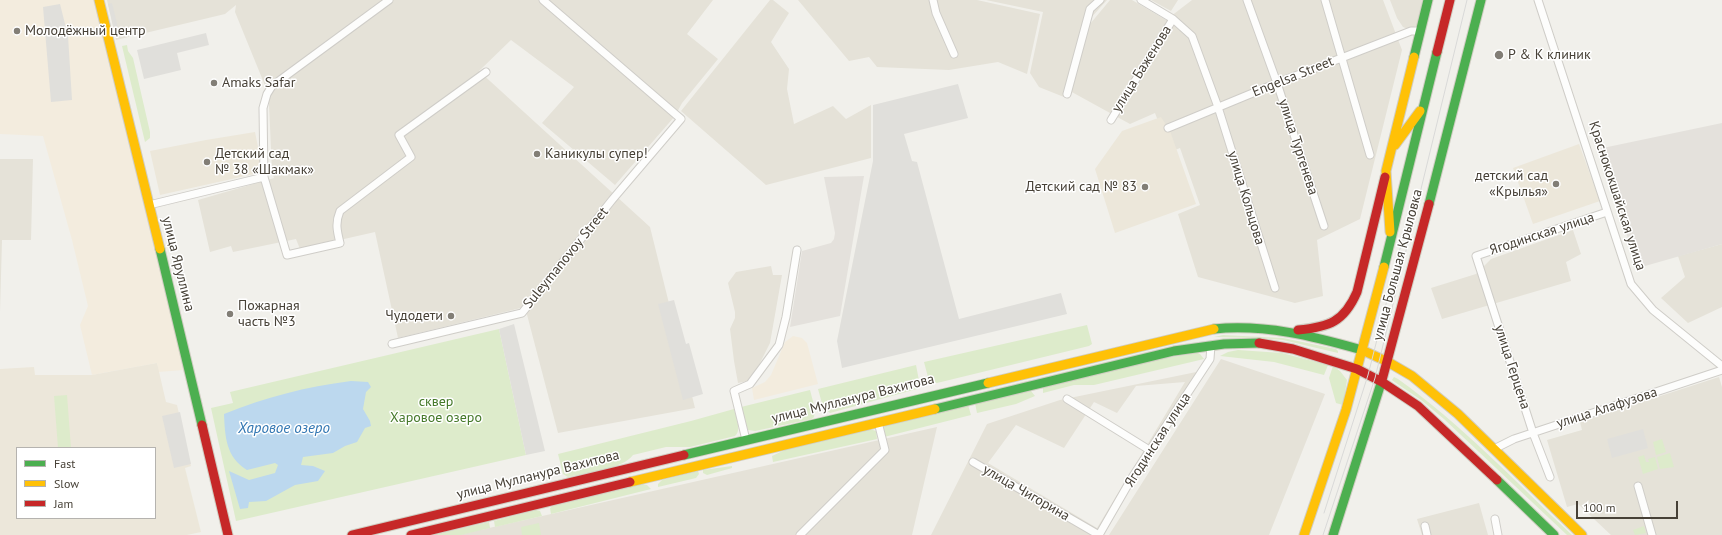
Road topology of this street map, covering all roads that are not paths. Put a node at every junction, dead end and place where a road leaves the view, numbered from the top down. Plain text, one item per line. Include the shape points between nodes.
1 (99, 0) edge
2 (389, 0) edge
3 (543, 0) edge
4 (933, 0) edge
5 (1100, 0) edge
6 (1141, 0) edge
7 (1246, 0) edge
8 (1325, 0) edge
9 (1428, 0) edge
10 (1450, 0) edge
11 (1481, 0) edge
12 (1538, 0) edge
13 (1173, 19) junction
14 (1420, 31) junction
15 (954, 54) dead end
16 (1343, 58) junction
17 (486, 72) dead end
18 (1277, 83) junction
19 (1067, 94) dead end
20 (1424, 106) junction
21 (1218, 107) junction
22 (1111, 120) dead end
23 (1168, 128) dead end
24 (1391, 150) junction
25 (1370, 155) dead end
26 (1386, 171) junction
27 (264, 177) junction
28 (149, 205) junction
29 (1607, 212) junction
30 (1324, 226) dead end
31 (1391, 242) junction
32 (797, 250) dead end
33 (1476, 256) joint
34 (1274, 288) dead end
35 (1289, 331) junction
36 (392, 344) dead end
37 (1211, 345) junction
38 (1362, 350) junction
39 (1388, 362) junction
40 (1722, 366) edge
41 (1357, 370) junction
42 (1722, 370) edge
43 (1382, 382) junction
44 (1067, 399) dead end
45 (878, 422) junction
46 (1533, 433) junction
47 (746, 440) junction
48 (1494, 449) junction
49 (1151, 451) junction
50 (973, 462) dead end
51 (1550, 477) dead end
52 (1638, 486) dead end
53 (1495, 519) dead end
54 (1425, 526) dead end
55 (228, 535) edge
56 (352, 535) edge
57 (412, 535) edge
58 (800, 535) edge
59 (1099, 535) edge
60 (1304, 535) edge
61 (1333, 535) edge
62 (1427, 535) edge
63 (1498, 535) edge
64 (1554, 535) edge
65 (1582, 535) edge
66 (1652, 535) edge

1 - 28 main road, улица Яруллина
2 - 27 street via 269,90 263,108
3 - 36 street, Suleymanovoy Street via 681,119 612,200 522,313
4 - 15 street
5 - 19 street via 1090,9
6 - 13 street, улица Кольцова
7 - 18 street, улица Тургенева
8 - 16 street
9 - 14 main road
10 - 20 main road, улица Большая Крыловка
11 - 39 main road, улица Большая Крыловка
12 - 29 street, Краснококшайская улица
13 - 21 street, улица Кольцова via 1192,36
13 - 22 street, улица Баженова
14 - 16 street, Engelsa Street via 1411,32
14 - 24 main road
16 - 18 street, Engelsa Street
16 - 25 street
17 - 27 street via 399,135 412,157 340,211 336,218 340,243 287,255
18 - 21 street, Engelsa Street
18 - 30 street, улица Тургенева
20 - 24 main road
20 - 31 main road, улица Большая Крыловка
21 - 23 street, Engelsa Street
21 - 34 street, улица Кольцова
24 - 26 main road
26 - 31 main road
26 - 35 main road via 1357,292 1351,306 1344,316 1326,326
27 - 28 street
28 - 55 main road, улица Яруллина
29 - 33 street, Ягодинская улица
29 - 40 street, Краснококшайская улица via 1631,284 1652,310
31 - 38 main road, улица Большая Крыловка
32 - 47 street via 779,345 750,384 734,391
33 - 46 street, улица Герцена
35 - 38 main road, улица Мулланура Вахитова
35 - 47 main road, улица Мулланура Вахитова via 1256,327 1208,330
37 - 41 main road, улица Мулланура Вахитова via 1254,343 1280,347 1308,353
37 - 45 main road, улица Мулланура Вахитова via 1174,351
37 - 49 street, Ягодинская улица via 1210,359
38 - 39 main road, улица Мулланура Вахитова
38 - 41 main road, улица Большая Крыловка
39 - 43 main road, улица Большая Крыловка
39 - 48 main road via 1412,376 1458,414
41 - 43 main road, улица Мулланура Вахитова
41 - 60 main road, улица Большая Крыловка
42 - 46 street, улица Алафузова
43 - 61 main road, улица Большая Крыловка
43 - 64 main road via 1418,406 1444,429
44 - 49 street
45 - 57 main road, улица Мулланура Вахитова
45 - 58 street via 886,450
46 - 48 street, улица Алафузова
46 - 51 street, улица Герцена
47 - 56 main road, улица Мулланура Вахитова
48 - 65 main road
49 - 59 street, Ягодинская улица via 1133,476
50 - 59 street, улица Чигорина
52 - 66 street
53 - 63 street
54 - 62 street

